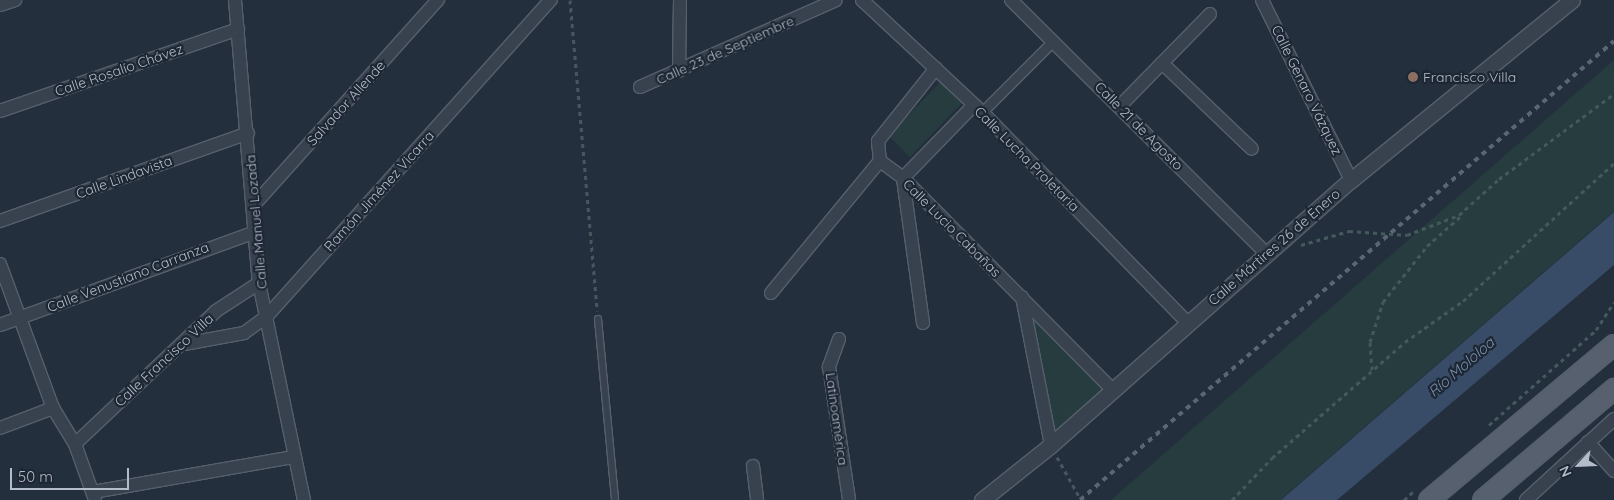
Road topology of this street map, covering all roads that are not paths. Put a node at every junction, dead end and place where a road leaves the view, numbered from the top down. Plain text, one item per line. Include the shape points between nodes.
1 (15, 0) edge
2 (235, 0) edge
3 (438, 0) edge
4 (551, 0) edge
5 (680, 0) edge
6 (836, 0) edge
7 (862, 0) edge
8 (1262, 0) edge
9 (1572, 0) edge
10 (1013, 1) edge
11 (0, 5) edge
12 (1210, 14) dead end
13 (238, 29) junction
14 (1053, 41) junction
15 (1162, 63) junction
16 (936, 68) junction
17 (679, 71) junction
18 (640, 87) dead end
19 (1120, 107) junction
20 (978, 109) junction
21 (0, 111) edge
22 (248, 133) junction
23 (1252, 149) dead end
24 (880, 161) junction
25 (903, 178) junction
26 (1352, 180) junction
27 (254, 206) junction
28 (0, 222) edge
29 (256, 232) junction
30 (1266, 253) junction
31 (0, 264) edge
32 (259, 283) junction
33 (771, 293) dead end
34 (1022, 297) junction
35 (267, 316) junction
36 (20, 318) junction
37 (598, 319) road end
38 (1187, 322) junction
39 (923, 323) dead end
40 (0, 325) edge
41 (839, 338) dead end
42 (184, 344) junction
43 (1614, 345) edge
44 (1112, 389) junction
45 (1614, 389) edge
46 (53, 408) junction
47 (1614, 419) edge
48 (0, 428) edge
49 (1588, 442) junction
50 (75, 444) junction
51 (1051, 445) junction
52 (294, 456) junction
53 (753, 466) dead end
54 (1614, 471) edge
55 (1424, 493) edge
56 (94, 496) edge
57 (304, 500) edge
58 (615, 500) edge
59 (758, 500) edge
60 (849, 500) edge
61 (982, 500) edge
62 (1483, 500) edge
63 (1526, 500) edge

1 - 11 street
2 - 13 street, Calle Manuel Lozada
3 - 27 street, Salvador Allende
4 - 35 street, Ramón Jiménez Vicarra
5 - 17 street
6 - 17 street, Calle 23 de Septiembre
7 - 16 street, Calle Lucha Proletaria
8 - 26 street, Calle Genaro Vázquez
9 - 26 street, Calle Mártires 26 de Enero
10 - 14 street, Calle 21 de Agosto
12 - 15 street
13 - 21 street, Calle Rosalío Chávez
13 - 22 street, Calle Manuel Lozada
14 - 19 street, Calle 21 de Agosto
14 - 20 street
15 - 19 street
15 - 23 street
16 - 20 street, Calle Lucha Proletaria
16 - 24 street via 878,142
17 - 18 street, Calle 23 de Septiembre
19 - 30 street, Calle 21 de Agosto
20 - 25 street
20 - 38 street, Calle Lucha Proletaria
22 - 27 street, Calle Manuel Lozada
22 - 28 street, Calle Lindavista
24 - 25 street, Calle Lucio Cabañas
24 - 33 street
25 - 34 street, Calle Lucio Cabañas
25 - 39 street
26 - 30 street, Calle Mártires 26 de Enero
27 - 29 street, Calle Manuel Lozada
29 - 32 street, Calle Manuel Lozada
29 - 36 street, Calle Venustiano Carranza
30 - 38 street, Calle Mártires 26 de Enero
31 - 36 street
32 - 35 street, Calle Manuel Lozada
32 - 42 street, Calle Francisco Villa via 216,311
34 - 44 street, Calle Lucio Cabañas
34 - 51 street
35 - 42 street, Ramón Jiménez Vicarra via 244,333
35 - 52 street, Calle Manuel Lozada
36 - 40 street, Calle Venustiano Carranza
36 - 46 street
37 - 58 lane
38 - 44 street, Calle Mártires 26 de Enero
41 - 60 street, Latinoamérica via 830,366
42 - 50 street, Calle Francisco Villa
43 - 55 main road
44 - 51 street, Calle Mártires 26 de Enero
45 - 62 main road
46 - 48 street
46 - 50 street
47 - 49 street
49 - 54 street
49 - 63 street
50 - 56 street
51 - 61 street, Calle Mártires 26 de Enero
52 - 56 street
52 - 57 street, Calle Manuel Lozada
53 - 59 street

